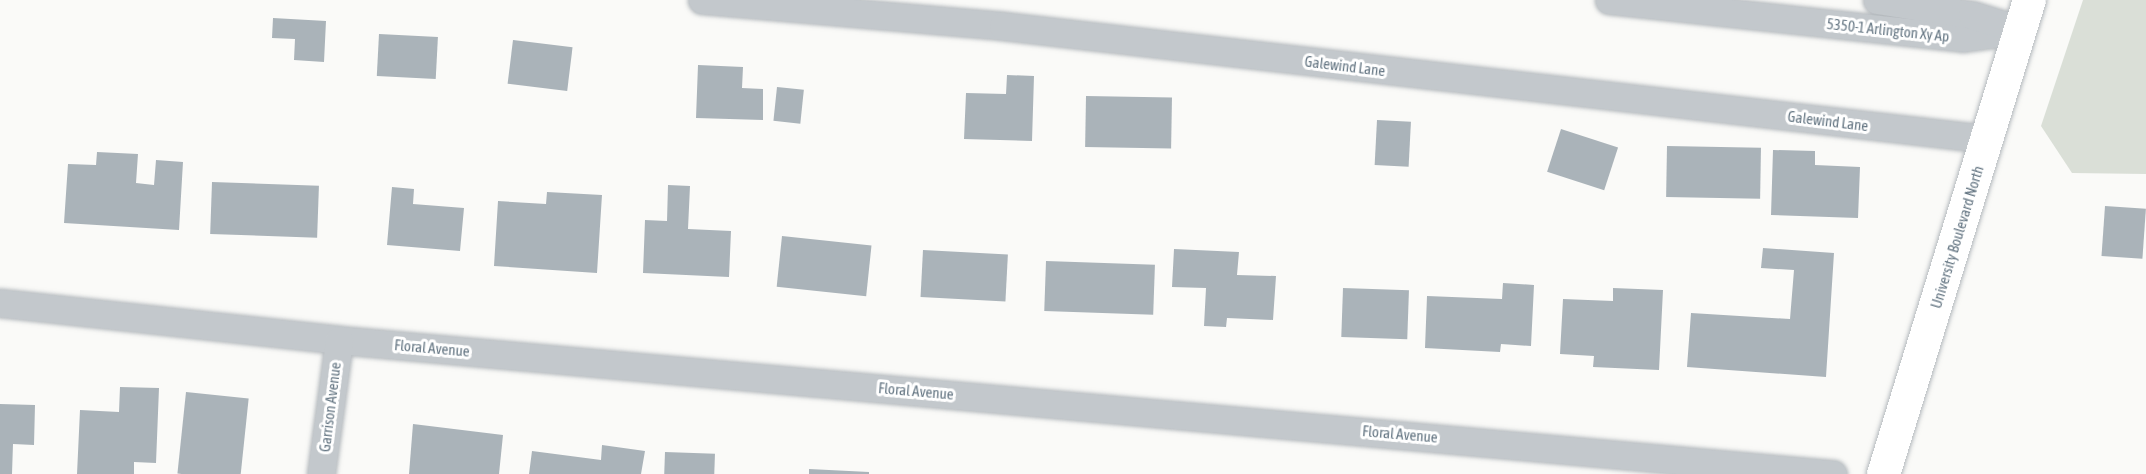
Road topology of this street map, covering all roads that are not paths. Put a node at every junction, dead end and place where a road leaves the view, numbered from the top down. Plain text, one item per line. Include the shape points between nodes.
1 (702, 0) edge
2 (1611, 0) edge
3 (1877, 0) edge
4 (2025, 15) edge
5 (1987, 139) junction
6 (0, 303) edge
7 (339, 340) junction
8 (321, 474) edge
9 (1833, 474) edge
10 (1882, 474) edge

1 - 5 street, Galewind Lane via 1003,26
2 - 4 street, 5350-1 Arlington Xy Ap via 1963,38
3 - 4 street, 5350-1 Arlington Xy Ap via 1972,15
4 - 5 main road, University Boulevard North
5 - 10 main road, University Boulevard North
6 - 7 street, Floral Avenue
7 - 8 street, Garrison Avenue
7 - 9 street, Floral Avenue

